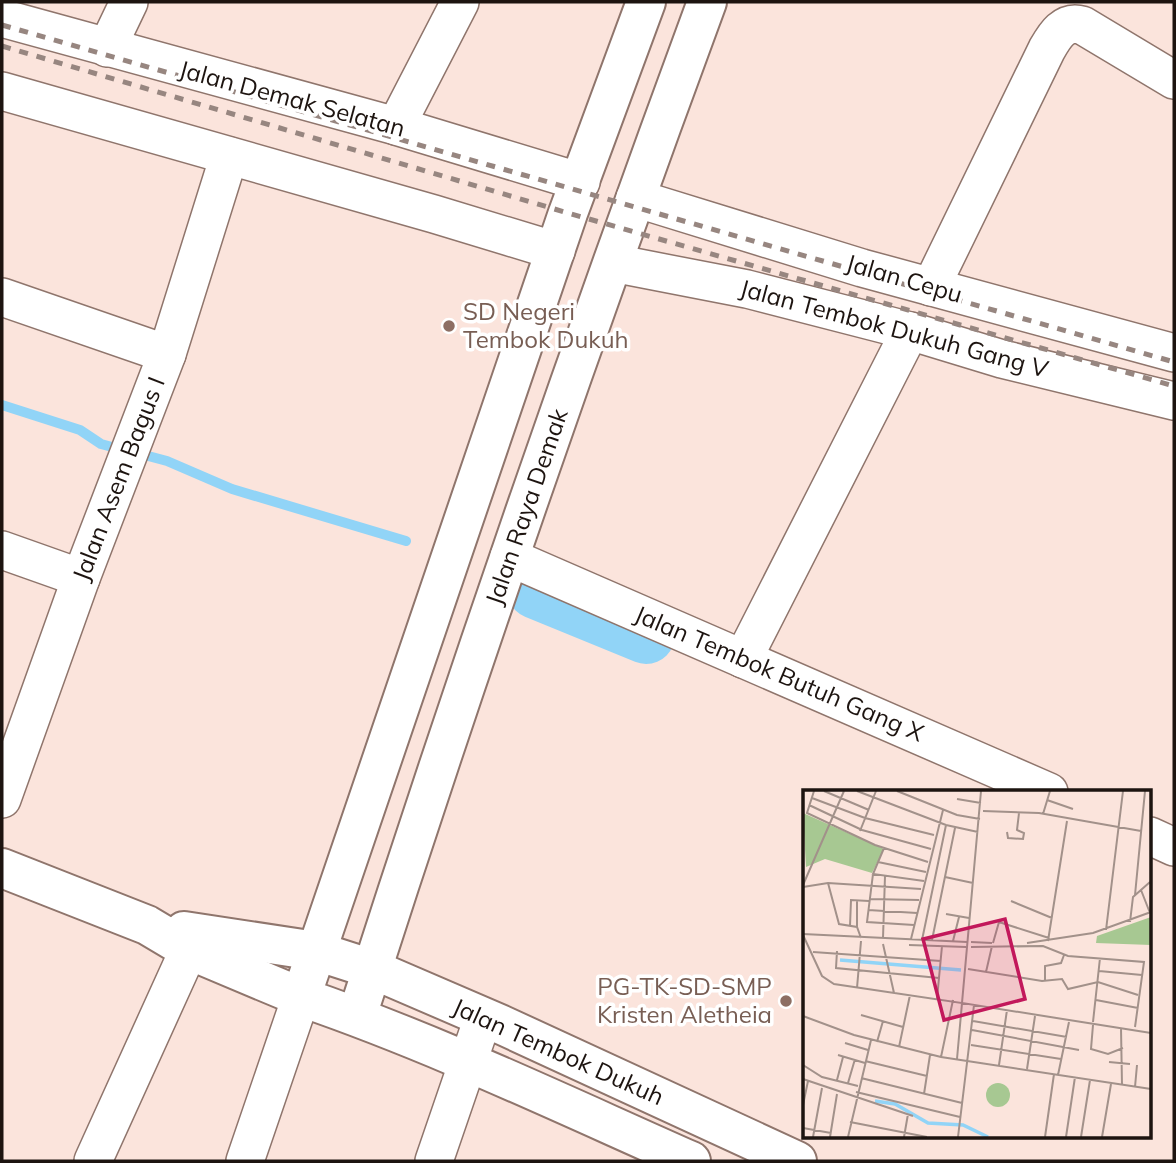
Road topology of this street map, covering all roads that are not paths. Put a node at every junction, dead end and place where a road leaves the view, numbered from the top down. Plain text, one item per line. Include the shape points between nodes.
1 (130, 2) edge
2 (460, 2) edge
3 (646, 2) edge
4 (706, 2) edge
5 (2, 18) edge
6 (107, 48) junction
7 (1174, 80) edge
8 (2, 91) edge
9 (396, 127) junction
10 (229, 156) junction
11 (580, 182) junction
12 (635, 198) junction
13 (556, 251) junction
14 (613, 263) junction
15 (931, 286) junction
16 (2, 297) edge
17 (910, 331) junction
18 (1174, 353) edge
19 (167, 354) junction
20 (1174, 401) edge
21 (2, 550) edge
22 (509, 557) junction
23 (80, 578) junction
24 (743, 659) junction
25 (1044, 790) edge
26 (2, 799) edge
27 (1152, 837) edge
28 (1174, 847) edge
29 (2, 868) edge
30 (193, 942) junction
31 (316, 951) junction
32 (372, 969) junction
33 (301, 998) junction
34 (357, 1016) junction
35 (484, 1018) junction
36 (469, 1062) junction
37 (93, 1161) edge
38 (245, 1161) edge
39 (434, 1161) edge
40 (691, 1161) edge
41 (797, 1161) edge

1 - 6 street
2 - 9 street
3 - 11 main road
4 - 12 main road, Jalan Raya Demak
5 - 6 street, Jalan Demak Selatan
6 - 9 street, Jalan Demak Selatan
7 - 15 street via 1083,25 1066,26 1051,43
8 - 10 street
9 - 11 street, Jalan Demak Selatan
10 - 13 street
10 - 19 street, Jalan Asem Bagus I
11 - 13 main road
12 - 14 main road, Jalan Raya Demak
12 - 15 street, Jalan Cepu
13 - 31 main road
14 - 17 street, Jalan Tembok Dukuh Gang V via 747,289
14 - 22 main road, Jalan Raya Demak
15 - 18 street, Jalan Cepu
16 - 19 street
17 - 20 street, Jalan Tembok Dukuh Gang V
17 - 24 street
19 - 23 street, Jalan Asem Bagus I
21 - 23 street
22 - 24 street, Jalan Tembok Butuh Gang X
22 - 32 main road, Jalan Raya Demak
23 - 26 street, Jalan Asem Bagus I
24 - 25 street, Jalan Tembok Butuh Gang X
27 - 28 street
29 - 30 main road
30 - 31 main road, Jalan Tembok Dukuh
30 - 33 main road, Jalan Tembok Dukuh
30 - 37 street
31 - 32 main road, Jalan Tembok Dukuh
31 - 33 main road
32 - 34 main road, Jalan Raya Demak
32 - 35 main road, Jalan Tembok Dukuh
33 - 34 main road, Jalan Tembok Dukuh
33 - 38 street
34 - 36 main road, Jalan Tembok Dukuh
35 - 36 street
35 - 41 main road, Jalan Tembok Dukuh
36 - 39 street
36 - 40 main road, Jalan Tembok Dukuh

